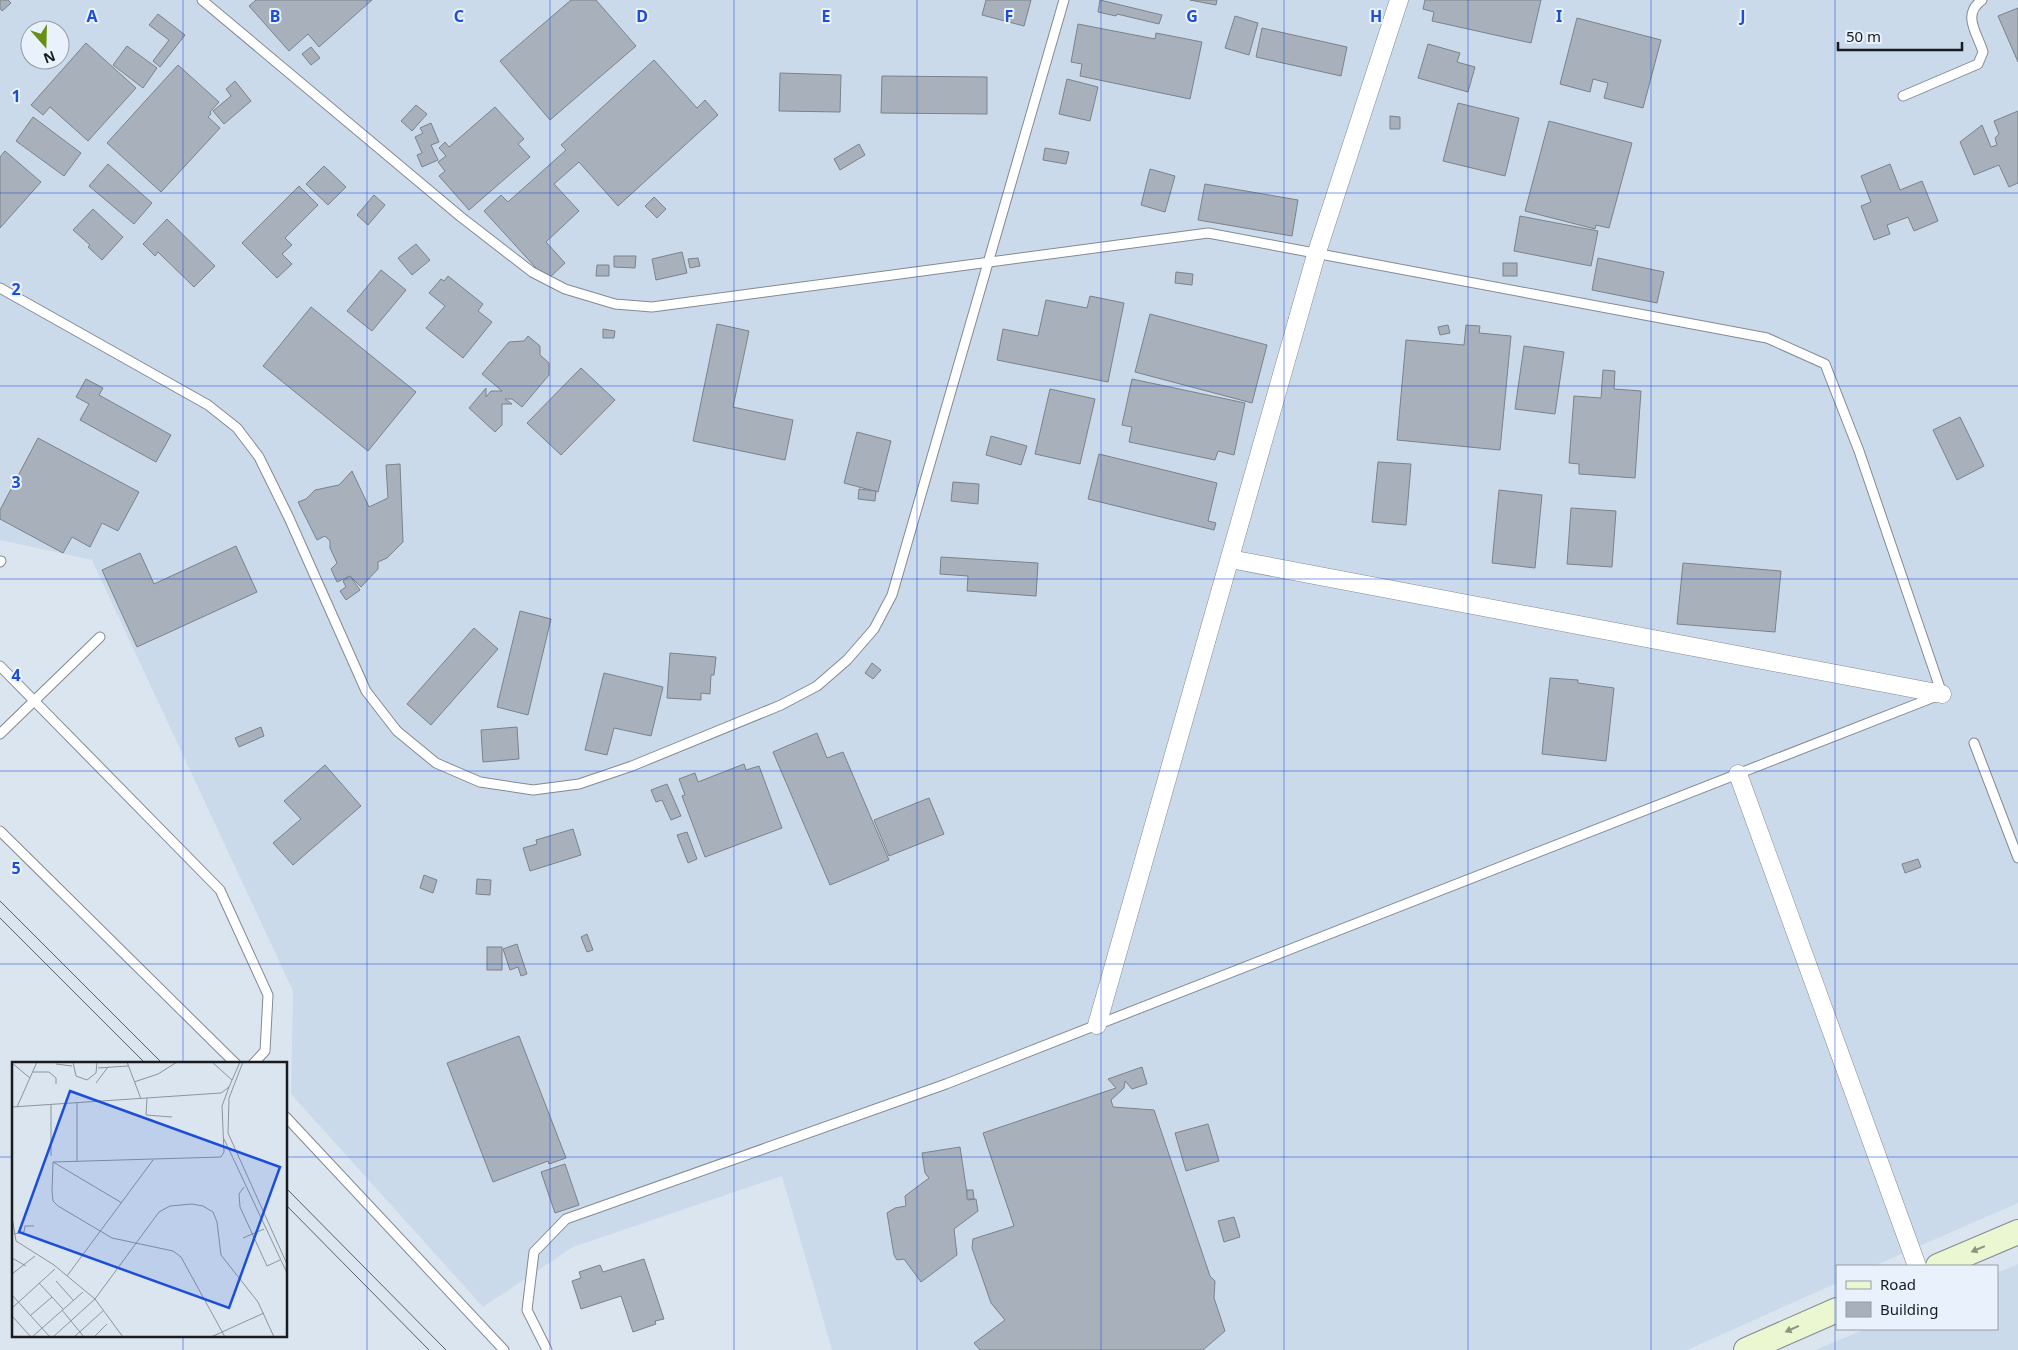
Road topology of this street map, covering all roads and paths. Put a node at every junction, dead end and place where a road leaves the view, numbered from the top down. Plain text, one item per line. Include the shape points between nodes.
1 (202, 0) edge
2 (1064, 0) edge
3 (1400, 0) edge
4 (1982, 0) edge
5 (1903, 96) dead end
6 (1316, 255) junction
7 (987, 262) junction
8 (0, 288) edge
9 (1230, 559) junction
10 (100, 638) dead end
11 (0, 666) edge
12 (1942, 694) junction
13 (34, 701) junction
14 (0, 734) edge
15 (1974, 743) dead end
16 (1738, 774) junction
17 (0, 831) edge
18 (2018, 858) edge
19 (1097, 1025) junction
20 (234, 1062) edge
21 (255, 1062) edge
22 (288, 1119) edge
23 (2018, 1232) edge
24 (1917, 1265) edge
25 (1940, 1265) edge
26 (1836, 1310) edge
27 (504, 1350) edge
28 (547, 1350) edge
29 (1746, 1350) edge

1 - 7 lane via 461,217 532,272 565,289 615,304 652,307
2 - 7 lane
3 - 6 street
4 - 5 lane via 1971,17 1983,52 1978,64
6 - 7 lane via 1208,233
6 - 9 street
6 - 12 lane via 1767,338 1825,364 1859,451
7 - 8 lane via 892,595 874,629 847,660 817,686 781,705 632,766 578,784 533,790 480,782 436,762 397,731 366,691 280,500 259,458 237,428 208,405
9 - 12 street
9 - 19 street
10 - 13 lane
11 - 13 lane
12 - 16 lane
13 - 14 lane
13 - 21 lane via 220,890 268,995 265,1051
15 - 18 lane
16 - 19 lane
16 - 24 street
17 - 20 lane
19 - 28 lane via 946,1084 566,1218 534,1252 527,1310
22 - 27 lane
23 -> 25 main road
26 -> 29 main road

